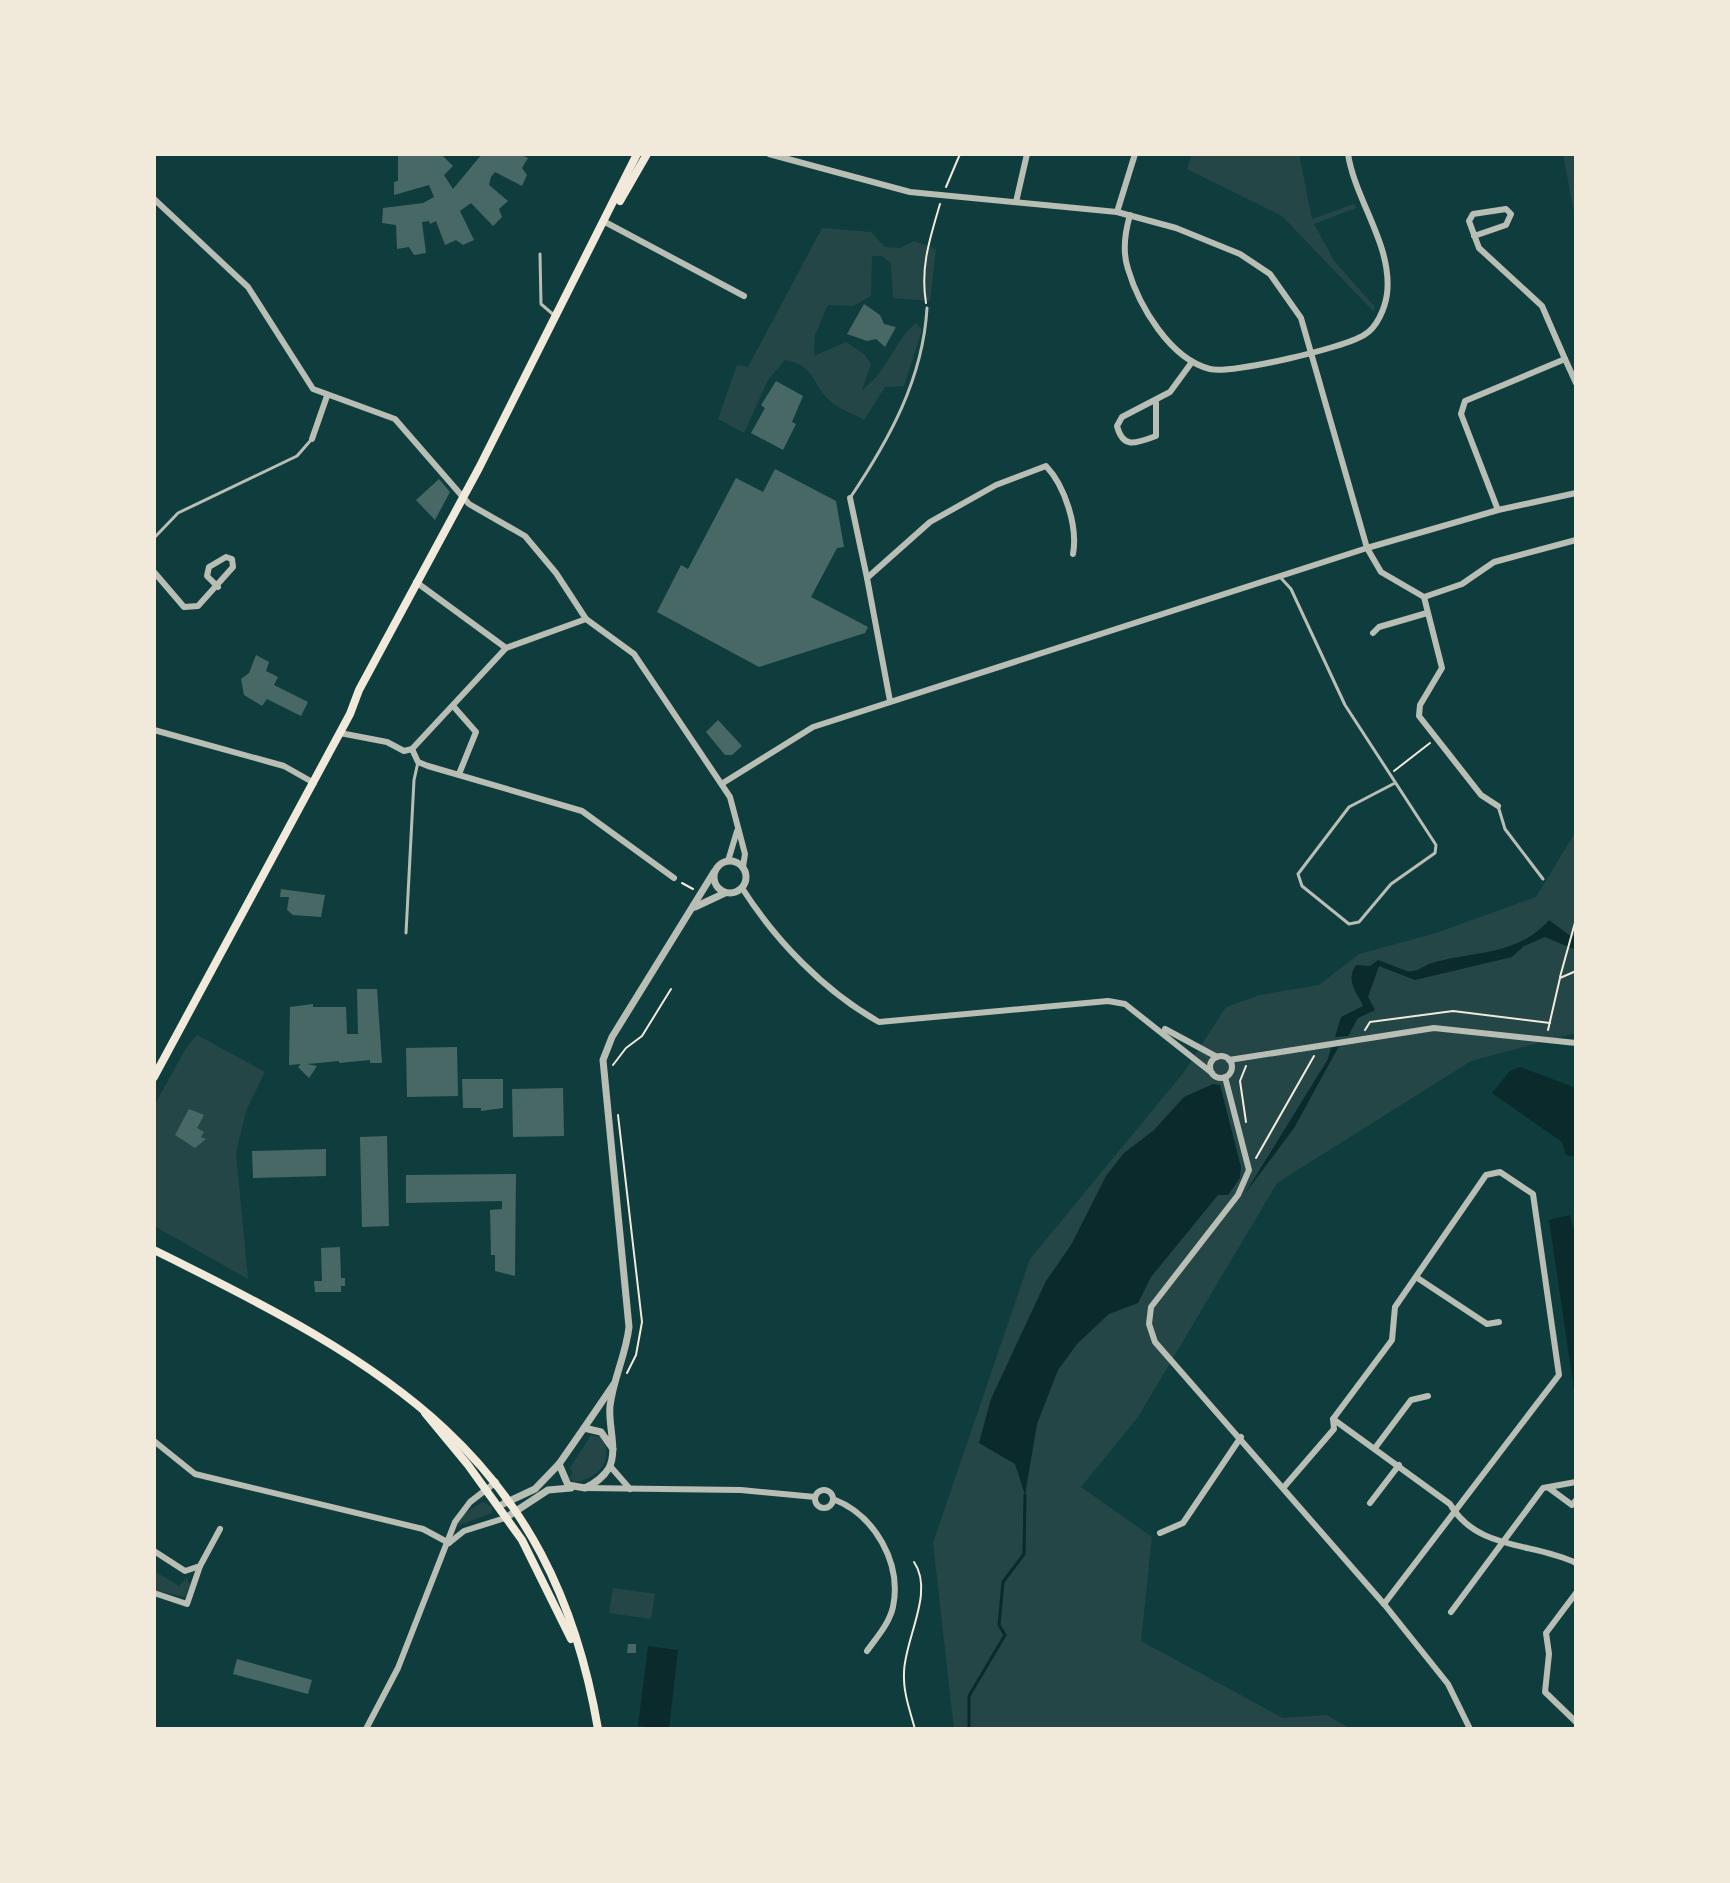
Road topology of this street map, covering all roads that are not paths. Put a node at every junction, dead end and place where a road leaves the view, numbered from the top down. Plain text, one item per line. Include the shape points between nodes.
1 (637, 154) edge
2 (647, 154) edge
3 (769, 154) edge
4 (1027, 154) edge
5 (1135, 154) edge
6 (1348, 154) edge
7 (154, 199) edge
8 (1016, 202) junction
9 (1117, 212) junction
10 (1130, 215) junction
11 (605, 222) junction
12 (1474, 236) junction
13 (540, 254) dead end
14 (744, 296) dead end
15 (927, 308) road end
16 (555, 316) junction
17 (1313, 352) junction
18 (1565, 359) junction
19 (1192, 362) junction
20 (1576, 383) edge
21 (327, 396) junction
22 (1156, 402) junction
23 (312, 439) joint
24 (1576, 493) edge
25 (463, 495) junction
26 (850, 498) joint
27 (1498, 510) junction
28 (154, 538) edge
29 (1576, 540) edge
30 (1367, 548) junction
31 (1073, 554) dead end
32 (154, 572) edge
33 (1280, 577) junction
34 (867, 578) junction
35 (416, 582) junction
36 (218, 587) junction
37 (1424, 597) junction
38 (1427, 613) junction
39 (586, 619) junction
40 (1373, 633) dead end
41 (506, 648) junction
42 (890, 701) junction
43 (454, 707) junction
44 (154, 730) edge
45 (340, 733) junction
46 (412, 749) junction
47 (418, 762) junction
48 (459, 774) junction
49 (314, 783) junction
50 (723, 783) junction
51 (1395, 783) junction
52 (1498, 806) joint
53 (737, 831) junction
54 (728, 861) junction
55 (743, 867) junction
56 (714, 872) junction
57 (674, 878) road end
58 (1543, 879) dead end
59 (742, 888) junction
60 (725, 893) junction
61 (693, 909) junction
62 (406, 933) dead end
63 (1151, 1022) junction
64 (1576, 1043) edge
65 (1217, 1057) junction
66 (1229, 1060) junction
67 (1212, 1073) junction
68 (154, 1077) edge
69 (1225, 1077) junction
70 (154, 1250) edge
71 (1416, 1277) junction
72 (1499, 1322) dead end
73 (617, 1378) junction
74 (1428, 1396) dead end
75 (423, 1410) junction
76 (1333, 1419) junction
77 (584, 1428) junction
78 (1241, 1437) junction
79 (154, 1441) edge
80 (1375, 1448) junction
81 (613, 1449) junction
82 (559, 1464) junction
83 (1399, 1465) junction
84 (610, 1466) junction
85 (496, 1482) junction
86 (1576, 1482) edge
87 (1284, 1487) junction
88 (581, 1488) junction
89 (1549, 1488) junction
90 (485, 1489) junction
91 (630, 1489) junction
92 (815, 1497) junction
93 (833, 1499) junction
94 (510, 1500) junction
95 (1576, 1500) edge
96 (1370, 1503) dead end
97 (498, 1507) junction
98 (517, 1511) junction
99 (1455, 1513) junction
100 (505, 1518) junction
101 (220, 1529) dead end
102 (1160, 1533) dead end
103 (449, 1543) junction
104 (1499, 1544) junction
105 (154, 1551) edge
106 (1576, 1563) edge
107 (200, 1566) junction
108 (154, 1593) edge
109 (1576, 1593) edge
110 (1384, 1604) junction
111 (1451, 1612) dead end
112 (867, 1651) dead end
113 (581, 1662) junction
114 (1576, 1722) edge
115 (366, 1729) edge
116 (598, 1729) edge
117 (1470, 1729) edge

1 - 11 main road
2 - 11 main road
3 - 8 street via 910,192
4 - 8 street
5 - 9 street
6 - 17 street via 1384,258 1387,295 1381,315 1365,335
7 - 21 street via 235,271 304,379
8 - 9 street
9 - 10 street
10 - 17 street via 1209,240 1270,274 1301,318
10 - 19 street via 1124,243 1127,268 1161,332
11 - 14 street
11 - 16 main road
12 - 12 street via 1506,225 1511,214 1506,209 1473,214 1469,221
12 - 18 street via 1479,248 1542,306
13 - 16 lane via 541,304
15 - 26 lane via 906,400 884,447
16 - 25 main road
17 - 19 street via 1232,370
17 - 30 street
18 - 20 street
18 - 27 street via 1465,401 1461,414
19 - 22 street
21 - 23 street
21 - 25 street via 395,419
22 - 22 street via 1122,417 1117,426 1127,444 1156,436
23 - 28 lane via 297,456 178,513
24 - 27 street
25 - 35 main road
25 - 39 street via 469,504 525,536
26 - 34 street
27 - 30 street
29 - 37 street via 1494,562 1462,584
30 - 33 street
30 - 37 street via 1381,572
31 - 34 street via 1076,538 1058,478 1046,466 996,485 930,522
32 - 36 street via 184,607 198,606
33 - 42 street
33 - 51 lane via 1291,589 1345,705
34 - 42 street
35 - 41 street
35 - 45 main road
36 - 36 street via 207,576 209,567 232,559 233,567
37 - 38 street
38 - 40 street
38 - 52 street via 1442,668 1419,716 1481,795
39 - 41 street
39 - 50 street via 634,654
41 - 43 street
42 - 50 street via 813,727
43 - 46 street
43 - 48 street via 476,732
44 - 49 street via 284,766
45 - 46 street
45 - 49 main road
46 - 47 street
47 - 48 street
47 - 62 lane
48 - 57 street via 582,811
49 - 68 main road
50 - 53 street
51 - 51 lane via 1334,821 1298,874 1302,886 1349,924 1359,922 1391,884 1435,853 1436,845
52 - 58 lane via 1505,829
53 - 54 street
53 - 55 street via 745,854
54 - 55 street
54 - 56 street
55 - 59 street
56 - 60 street via 717,887
56 - 61 street
59 - 60 street
59 - 63 street via 785,944 879,1022 1108,1001 1125,1004
60 - 61 street
61 - 73 street via 612,1037 603,1060 629,1300 627,1349
63 - 65 street
63 - 67 street
64 - 66 street via 1434,1028
65 - 66 street
65 - 67 street
66 - 69 street via 1231,1070
67 - 69 street
69 - 78 street via 1249,1170 1238,1195 1151,1307 1149,1324 1155,1342
70 - 75 main road via 336,1347
71 - 72 street via 1487,1324
71 - 76 street via 1395,1307 1392,1340
71 - 99 street via 1486,1175 1500,1172 1536,1198 1559,1375
73 - 77 street
73 - 81 street via 610,1405
74 - 80 street via 1411,1400
75 - 85 main road via 447,1428
75 - 90 main road
76 - 80 street
76 - 87 street via 1334,1429
77 - 81 street via 601,1432
77 - 82 street
78 - 87 street
78 - 102 street via 1183,1523
79 - 103 street via 195,1474 423,1529
80 - 83 street
81 - 84 street
82 - 88 street via 568,1485
82 - 94 street via 535,1489
83 - 96 street
83 - 99 street
84 - 88 street via 601,1478
84 - 91 street
85 - 90 street
85 - 94 main road
86 - 89 street
87 - 110 street
88 - 91 street
88 - 98 street via 548,1490
89 - 95 street via 1572,1505
89 - 104 street via 1543,1488
90 - 97 main road
90 - 103 street via 461,1512
91 - 92 street
92 - 93 street via 824,1490
92 - 93 street via 823,1508
93 - 112 street via 868,1522 893,1570 893,1606
94 - 97 street
94 - 98 main road
97 - 100 main road
98 - 100 street
98 - 113 main road via 567,1609
99 - 104 street
99 - 110 street
100 - 103 street via 464,1531
100 - 113 main road via 542,1575
101 - 107 street
103 - 115 street via 398,1668
104 - 106 street
104 - 111 street
105 - 107 street via 185,1571
107 - 108 street via 187,1604
109 - 114 street via 1546,1633 1545,1692
110 - 117 street via 1448,1684
113 - 116 main road

